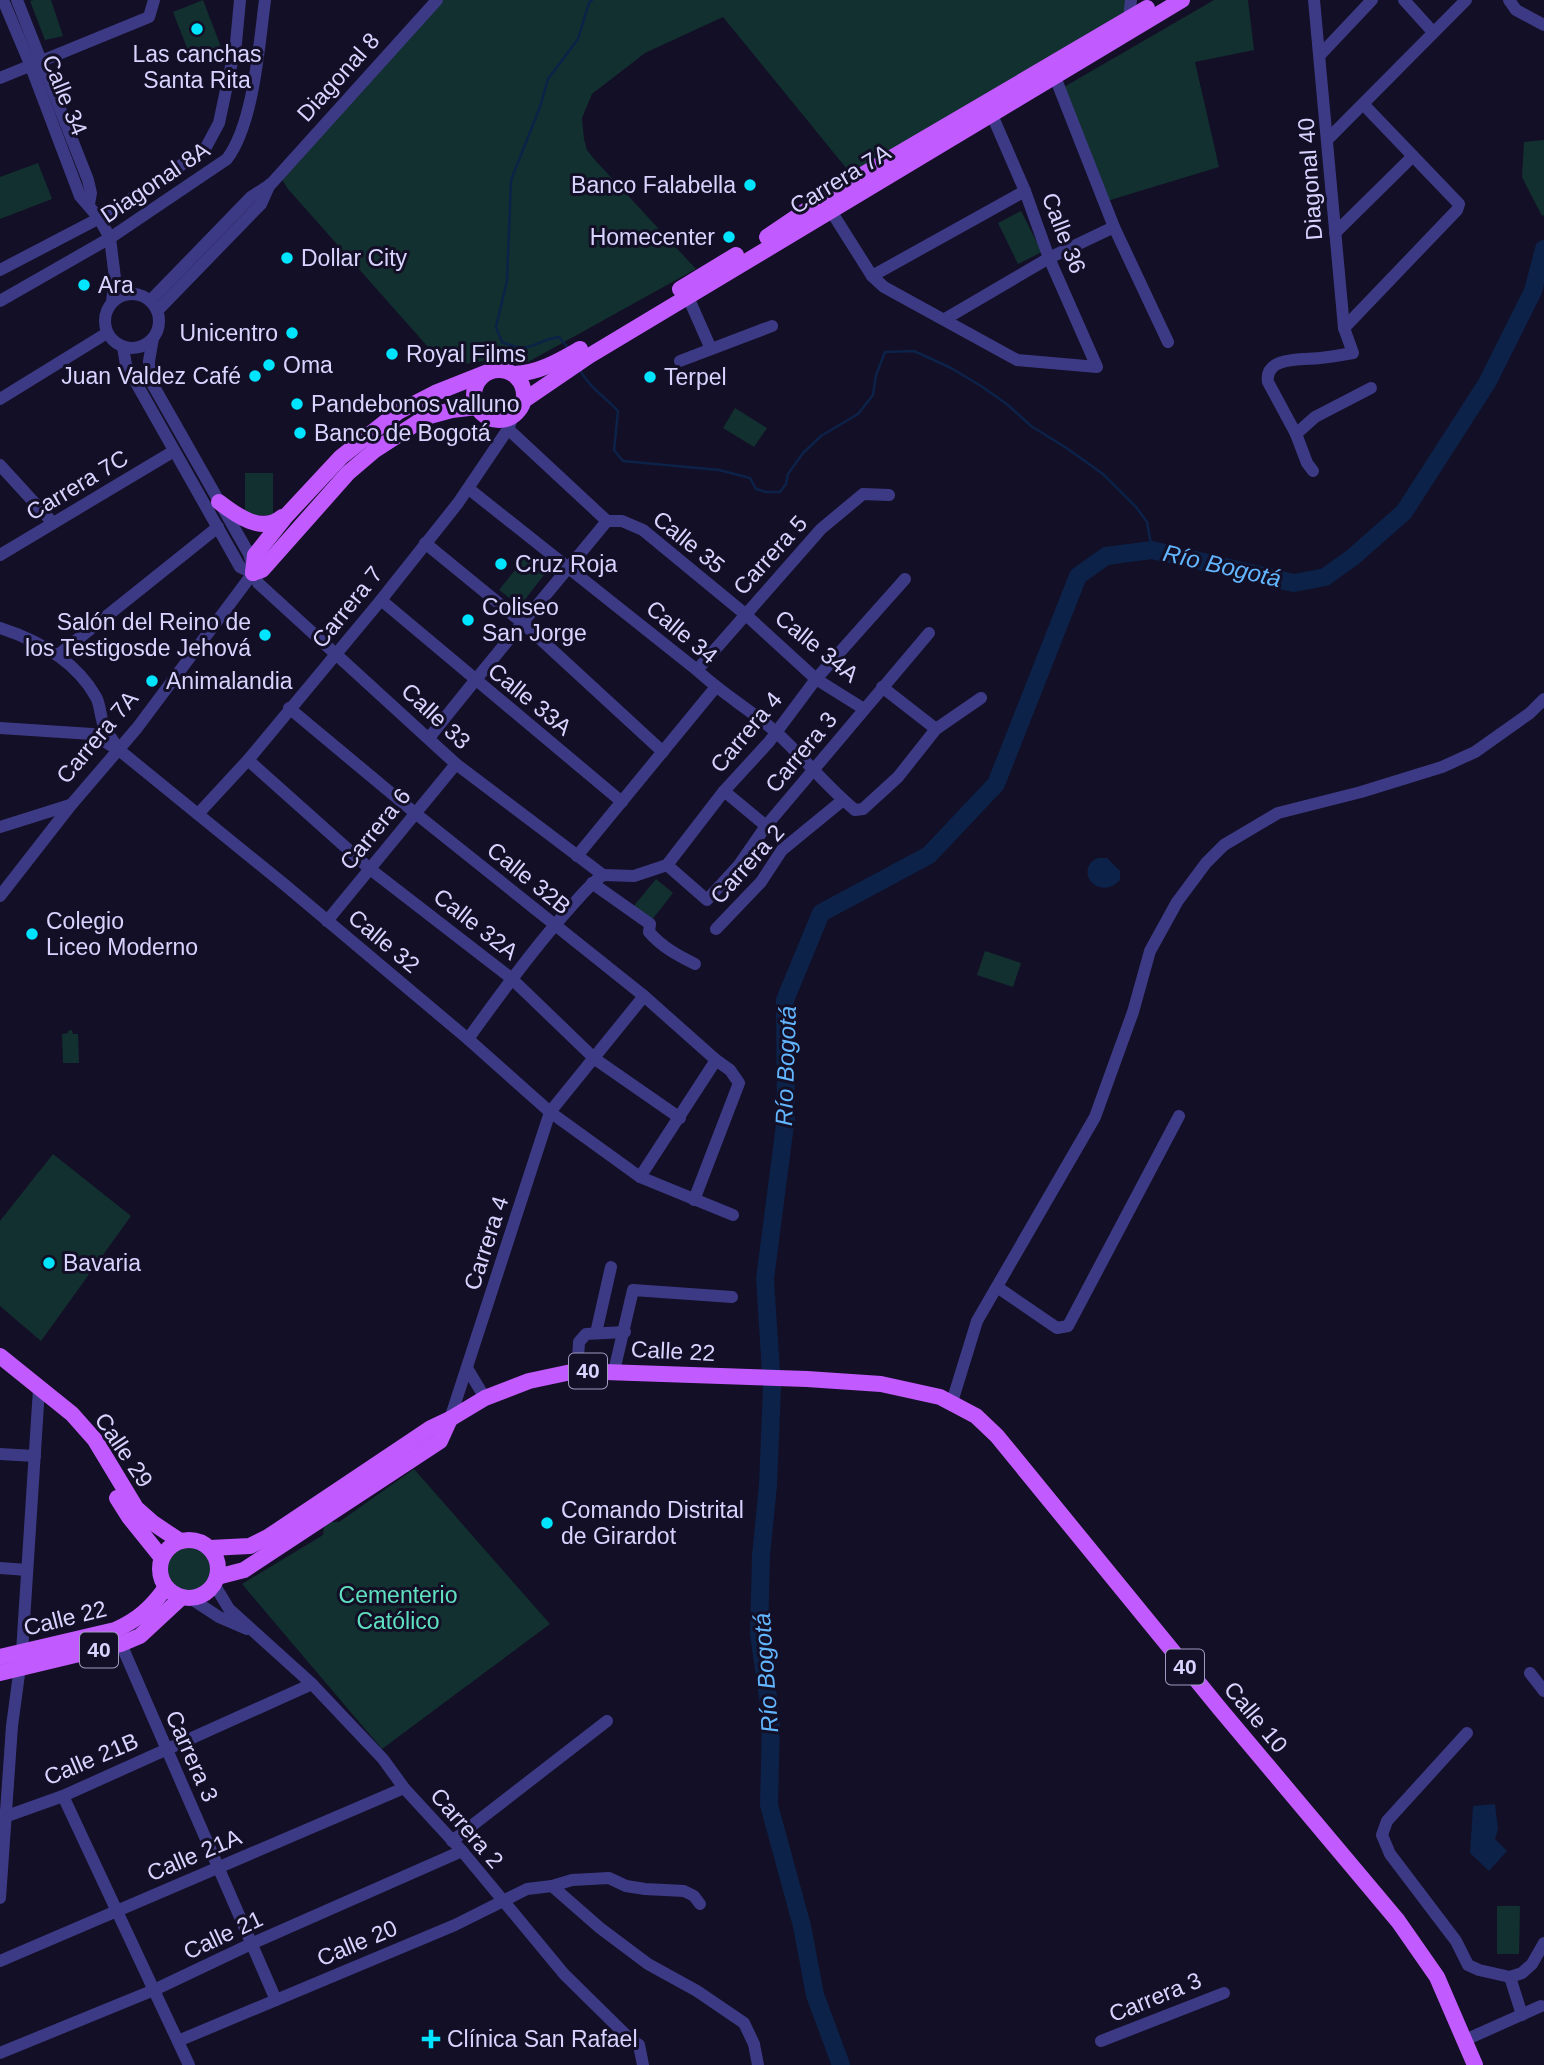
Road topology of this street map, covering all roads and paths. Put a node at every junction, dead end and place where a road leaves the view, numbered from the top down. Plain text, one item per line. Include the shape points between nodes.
1 (3, 0) edge
2 (17, 0) edge
3 (154, 0) edge
4 (240, 0) edge
5 (265, 0) edge
6 (437, 0) edge
7 (1131, 0) edge
8 (1161, 0) edge
9 (1182, 0) edge
10 (1314, 0) edge
11 (1372, 0) edge
12 (1404, 0) edge
13 (1466, 0) edge
14 (1509, 0) edge
15 (1129, 19) junction
16 (1544, 25) edge
17 (1433, 32) junction
18 (1320, 55) junction
19 (35, 63) junction
20 (1055, 77) junction
21 (0, 78) edge
22 (1364, 105) junction
23 (992, 115) junction
24 (1328, 139) junction
25 (1413, 156) junction
26 (1025, 191) junction
27 (831, 211) junction
28 (99, 218) junction
29 (1114, 227) junction
30 (1335, 233) junction
31 (110, 238) junction
32 (1049, 258) junction
33 (0, 270) edge
34 (872, 276) junction
35 (115, 278) junction
36 (128, 294) junction
37 (688, 297) junction
38 (0, 302) edge
39 (112, 302) junction
40 (154, 306) junction
41 (945, 319) junction
42 (772, 326) dead end
43 (1344, 328) junction
44 (107, 333) junction
45 (153, 338) junction
46 (1168, 342) dead end
47 (123, 347) junction
48 (711, 349) junction
49 (587, 351) junction
50 (680, 361) dead end
51 (564, 365) junction
52 (488, 372) junction
53 (514, 374) junction
54 (1371, 388) dead end
55 (0, 399) edge
56 (523, 401) junction
57 (477, 407) junction
58 (511, 422) junction
59 (1296, 434) junction
60 (174, 451) junction
61 (0, 465) edge
62 (1313, 471) dead end
63 (469, 489) junction
64 (889, 495) dead end
65 (219, 502) junction
66 (290, 512) junction
67 (607, 521) junction
68 (53, 523) junction
69 (218, 527) junction
70 (425, 543) junction
71 (0, 555) edge
72 (569, 567) junction
73 (253, 573) junction
74 (905, 579) dead end
75 (381, 600) junction
76 (745, 614) junction
77 (524, 624) junction
78 (0, 628) edge
79 (929, 633) dead end
80 (336, 653) junction
81 (58, 655) junction
82 (697, 670) junction
83 (816, 679) junction
84 (474, 680) junction
85 (882, 687) junction
86 (715, 688) junction
87 (981, 698) dead end
88 (1544, 699) edge
89 (289, 708) junction
90 (864, 709) junction
91 (0, 728) edge
92 (936, 729) junction
93 (776, 732) junction
94 (429, 737) junction
95 (119, 750) junction
96 (663, 752) junction
97 (248, 760) junction
98 (456, 764) junction
99 (813, 770) junction
100 (724, 791) junction
101 (843, 800) junction
102 (622, 802) junction
103 (71, 805) junction
104 (415, 813) junction
105 (198, 814) junction
106 (766, 826) junction
107 (0, 827) edge
108 (577, 856) junction
109 (667, 865) junction
110 (370, 869) junction
111 (598, 879) junction
112 (0, 896) edge
113 (327, 921) junction
114 (554, 926) junction
115 (716, 929) dead end
116 (695, 964) dead end
117 (511, 978) junction
118 (644, 996) junction
119 (468, 1039) junction
120 (595, 1059) junction
121 (716, 1060) junction
122 (550, 1112) junction
123 (1179, 1116) dead end
124 (680, 1118) junction
125 (640, 1177) junction
126 (694, 1200) junction
127 (733, 1215) dead end
128 (611, 1267) dead end
129 (997, 1287) junction
130 (732, 1297) dead end
131 (625, 1332) junction
132 (596, 1333) junction
133 (0, 1356) edge
134 (578, 1359) dead end
135 (0, 1368) edge
136 (467, 1368) junction
137 (614, 1371) junction
138 (810, 1379) joint
139 (38, 1394) junction
140 (485, 1398) junction
141 (952, 1402) junction
142 (450, 1419) junction
143 (0, 1454) edge
144 (35, 1456) junction
145 (180, 1541) junction
146 (210, 1548) junction
147 (162, 1559) junction
148 (0, 1568) edge
149 (27, 1570) junction
150 (216, 1581) junction
151 (166, 1587) junction
152 (186, 1597) junction
153 (254, 1632) junction
154 (121, 1644) junction
155 (0, 1657) edge
156 (21, 1660) junction
157 (0, 1673) edge
158 (1530, 1673) dead end
159 (312, 1684) junction
160 (1544, 1691) edge
161 (607, 1721) dead end
162 (1467, 1733) dead end
163 (166, 1750) junction
164 (404, 1788) junction
165 (63, 1796) junction
166 (3, 1815) edge
167 (452, 1841) junction
168 (462, 1851) junction
169 (218, 1868) junction
170 (552, 1886) junction
171 (0, 1898) edge
172 (502, 1900) junction
173 (700, 1904) dead end
174 (117, 1911) junction
175 (1544, 1942) edge
176 (251, 1944) junction
177 (0, 1961) edge
178 (1510, 1977) junction
179 (154, 1990) junction
180 (1224, 1993) dead end
181 (276, 2000) junction
182 (1541, 2006) dead end
183 (1522, 2015) junction
184 (1465, 2040) junction
185 (178, 2041) junction
186 (1101, 2041) dead end
187 (0, 2053) edge
188 (643, 2061) edge
189 (189, 2065) edge
190 (758, 2065) edge
191 (1475, 2065) edge

1 - 19 street, Calle 34
2 - 19 street, Calle 34
3 - 19 street via 149,17
4 - 28 street, Diagonal 8A via 231,72 214,136 205,149
5 - 31 street, Diagonal 8A via 252,91 238,144 227,159
6 - 40 street, Diagonal 8 via 271,184 261,204
7 - 15 street
8 - 15 main road, Carrera 7A
9 - 20 main road, Carrera 7A
10 - 18 street, Diagonal 40
11 - 18 street
12 - 17 street
13 - 17 street
14 - 16 street via 1516,10
15 - 49 main road, Carrera 7A via 835,191
17 - 22 street
18 - 24 street, Diagonal 40
19 - 21 street
19 - 28 street, Calle 34 via 80,196
20 - 23 main road, Carrera 7A
20 - 29 street
22 - 24 street
22 - 25 street
23 - 26 street, Calle 36
23 - 27 main road, Carrera 7A
24 - 30 street, Diagonal 40
25 - 30 street
25 - 43 street via 1455,199 1457,210
26 - 32 street, Calle 36
26 - 34 street
27 - 34 street
27 - 37 main road, Carrera 7A
28 - 31 street, Calle 34
28 - 33 street, Diagonal 8A
29 - 32 street
29 - 46 street
30 - 43 street, Diagonal 40
31 - 35 street, Calle 34
31 - 38 street, Diagonal 8A
32 - 41 street
32 - 41 street, Calle 36 via 1097,367 1017,360
34 - 41 street
35 - 36 street
35 - 39 street, Calle 34
36 - 39 street
36 - 40 street via 144,297
37 - 48 street
37 - 49 main road, Carrera 7A
39 - 44 street via 104,317
40 - 45 street via 159,327
42 - 48 street
43 - 59 street, Diagonal 40 via 1353,353 1290,359 1267,374
44 - 47 street
44 - 55 street
45 - 47 street via 137,348
45 - 65 street, Calle 33 via 149,378
47 - 60 street, Calle 33 via 126,365
48 - 50 street
49 - 51 main road, Carrera 7A
51 - 53 main road, Carrera 7A
51 - 56 main road, Carrera 7A
52 - 53 main road
52 - 57 main road via 476,384
52 - 66 main road, Carrera 7A via 398,412 341,457
53 - 56 main road via 524,389
54 - 59 street via 1315,417
56 - 58 main road
57 - 58 main road via 487,417
57 - 73 main road, Carrera 7A via 426,417 375,450 348,473 262,569
58 - 63 street, Carrera 7
58 - 67 street, Calle 35
59 - 62 street
60 - 68 street, Carrera 7C
60 - 69 street, Calle 33
61 - 68 street
63 - 70 street, Carrera 7
63 - 72 street, Calle 34
64 - 76 street, Carrera 5 via 863,494 821,529
65 - 66 main road via 259,524 274,524
65 - 73 street, Calle 33 via 249,554
66 - 73 main road, Carrera 7A via 255,555
67 - 72 street
67 - 76 street, Calle 35 via 635,525
68 - 71 street, Carrera 7C
69 - 73 street, Calle 33 via 240,567
69 - 81 street
70 - 75 street, Carrera 7
70 - 77 street
72 - 77 street
72 - 82 street, Calle 34
73 - 80 street, Calle 33 via 258,583
73 - 95 street, Carrera 7A
74 - 83 street, Carrera 4
75 - 80 street, Carrera 7
75 - 84 street, Calle 33A
76 - 82 street, Carrera 5
76 - 83 street, Calle 34A
77 - 84 street
77 - 96 street
78 - 81 street
79 - 85 street, Carrera 3
80 - 89 street, Carrera 7
80 - 94 street, Calle 33
81 - 95 street via 97,698 103,723
82 - 86 street, Calle 34
83 - 90 street, Calle 34A
83 - 93 street, Carrera 4
84 - 94 street
84 - 102 street, Calle 33A
85 - 90 street, Carrera 3
85 - 92 street
86 - 93 street, Calle 34
86 - 96 street
87 - 92 street
88 - 129 street via 1475,751 1442,767 1278,813 1224,845 1206,863 1177,902 1150,951 1095,1117
89 - 97 street, Carrera 7
89 - 104 street, Calle 32B
90 - 99 street, Carrera 3
91 - 95 street, Calle 32 via 92,734
92 - 101 street, Calle 34 via 898,777 863,808 855,810
93 - 99 street, Calle 34
93 - 100 street, Carrera 4
94 - 98 street, Calle 33
95 - 103 street, Carrera 7A
95 - 105 street, Calle 32
96 - 102 street
97 - 105 street, Carrera 7
97 - 110 street, Calle 32A
98 - 104 street, Carrera 6
98 - 108 street, Calle 33
99 - 101 street, Calle 34
99 - 106 street, Carrera 3
100 - 106 street
100 - 109 street, Carrera 4
101 - 115 street, Carrera 2 via 782,850 761,882
102 - 108 street
103 - 107 street
103 - 112 street, Carrera 7A
104 - 110 street, Carrera 6
104 - 114 street, Calle 32B
105 - 113 street, Calle 32
106 - 109 street, Carrera 3 via 739,866 706,900
108 - 111 street, Calle 33
109 - 111 street via 634,876
110 - 113 street, Carrera 6
110 - 117 street, Calle 32A
111 - 114 street
111 - 116 street, Calle 33 via 650,924 649,932 662,946
113 - 119 street, Calle 32
114 - 117 street
114 - 118 street, Calle 32B
117 - 119 street
117 - 120 street, Calle 32A
118 - 120 street, Carrera 4
118 - 121 street, Calle 32B
119 - 122 street, Calle 32
120 - 122 street, Carrera 4
120 - 124 street, Calle 32A
121 - 124 street
121 - 126 street, Calle 32B via 739,1083
122 - 125 street, Calle 32
122 - 136 street, Carrera 4
123 - 129 street via 1068,1326 1057,1328
124 - 125 street
125 - 126 street, Calle 32
126 - 127 street, Calle 32
128 - 132 street
129 - 141 street via 977,1321
130 - 131 street via 633,1290
131 - 132 street
131 - 137 street
132 - 134 street via 579,1342
133 - 139 main road, Calle 29
135 - 139 main road, Calle 29
136 - 140 street
136 - 142 street, Carrera 4
137 - 138 main road, Calle 22 / 40
137 - 140 main road, Calle 22 / 40 via 552,1375
138 - 141 main road, Calle 10 / 40 via 881,1384
139 - 144 street
139 - 145 main road, Calle 29 via 72,1414 95,1440 136,1508
139 - 147 main road, Calle 29 via 85,1443 129,1517
140 - 142 main road, Calle 22 / 40
141 - 184 main road, Calle 10 / 40 via 997,1436 1398,1921 1437,1977
142 - 146 main road, Calle 22 / 40 via 268,1537 250,1546
142 - 150 main road, Calle 22 / 40 via 440,1441 244,1570
143 - 144 street
144 - 149 street
145 - 146 main road, 40 via 196,1540
145 - 147 main road
146 - 150 main road via 218,1561
147 - 151 main road
148 - 149 street
149 - 156 street
150 - 152 main road, 40 via 204,1594
150 - 153 street, Carrera 2 via 229,1609
151 - 152 main road
151 - 156 main road, Calle 22 / 40 via 153,1606 133,1622
152 - 153 street, Carrera 2
152 - 154 main road, Calle 22 / 40 via 141,1636
153 - 159 street, Carrera 2
154 - 156 main road, Calle 22 / 40
154 - 163 street, Carrera 3
155 - 156 main road, Calle 22 / 40
156 - 157 main road, Calle 22 / 40
156 - 166 street
158 - 160 street
159 - 163 street, Calle 21B
159 - 164 street, Carrera 2
161 - 167 street
162 - 178 street via 1387,1821 1382,1835 1390,1854 1456,1941 1468,1965
163 - 165 street, Calle 21B
163 - 169 street, Carrera 3
164 - 167 street, Carrera 2
164 - 169 street, Calle 21A
165 - 166 street, Calle 21B
165 - 174 street
166 - 171 street
167 - 168 street, Carrera 2
168 - 172 street, Carrera 2
168 - 176 street, Calle 21
169 - 174 street, Calle 21A
169 - 176 street, Carrera 3
170 - 172 street, Calle 20 via 527,1889
170 - 173 street, Calle 20 via 608,1878 626,1886 684,1891
170 - 190 street via 648,1964 744,2023
172 - 181 street, Calle 20 via 455,1925
172 - 188 street, Carrera 2 via 564,1974 639,2045
174 - 177 street, Calle 21A
174 - 179 street
175 - 178 street via 1532,1964
176 - 179 street, Calle 21
176 - 181 street, Carrera 3
178 - 183 street
179 - 185 street
179 - 187 street, Calle 21
180 - 186 street, Carrera 3
181 - 185 street, Calle 20
182 - 183 street
183 - 184 street
184 - 191 main road, Calle 10 / 40
185 - 189 street

